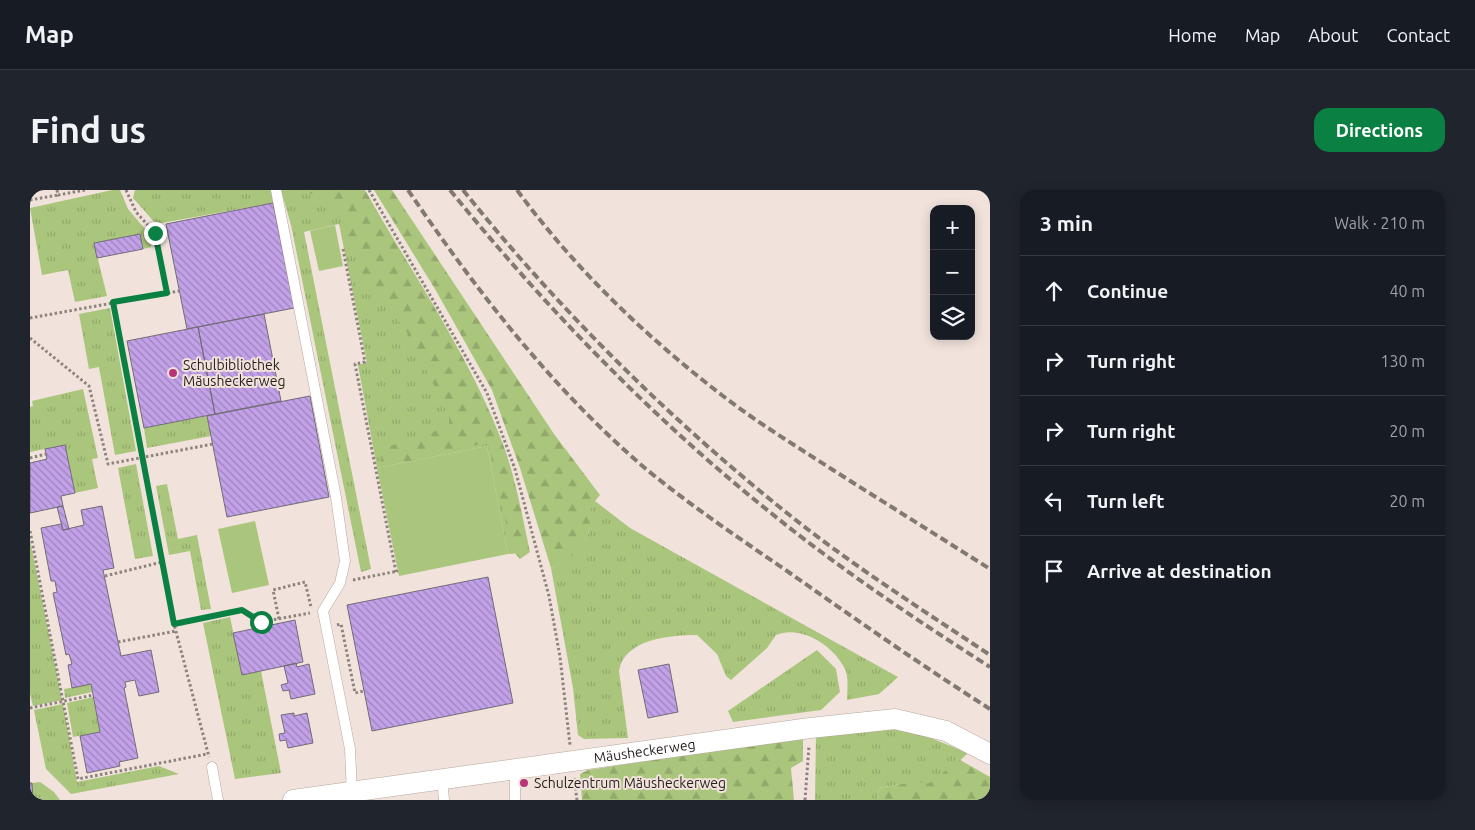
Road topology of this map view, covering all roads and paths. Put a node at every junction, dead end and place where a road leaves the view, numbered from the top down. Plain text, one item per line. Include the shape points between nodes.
1 (57, 190) edge
2 (85, 190) edge
3 (126, 190) edge
4 (276, 190) edge
5 (369, 190) edge
6 (58, 195) junction
7 (30, 200) edge
8 (343, 249) dead end
9 (179, 291) dead end
10 (167, 293) junction
11 (113, 302) junction
12 (30, 318) edge
13 (30, 338) edge
14 (213, 444) dead end
15 (46, 454) dead end
16 (30, 458) edge
17 (142, 458) junction
18 (30, 531) edge
19 (162, 562) junction
20 (105, 576) dead end
21 (340, 583) junction
22 (279, 619) junction
23 (174, 624) junction
24 (176, 631) junction
25 (118, 642) dead end
26 (93, 695) dead end
27 (64, 701) junction
28 (30, 708) edge
29 (810, 728) junction
30 (208, 754) junction
31 (990, 754) edge
32 (572, 762) junction
33 (212, 767) joint
34 (515, 770) junction
35 (442, 779) junction
36 (353, 796) edge
37 (218, 800) edge
38 (293, 800) edge
39 (444, 800) edge
40 (515, 800) edge
41 (577, 800) edge
42 (805, 800) edge

1 - 6 path
2 - 6 path
3 - 10 path via 136,212 155,233
4 - 21 lane via 336,497 345,561
5 - 32 path via 487,393 515,468 541,564 560,656
6 - 7 path
8 - 21 path via 365,362 355,364 397,572
9 - 10 path
10 - 11 path
11 - 12 path
11 - 17 path
13 - 17 path via 89,386 108,464
14 - 17 path
15 - 16 path
17 - 19 path
18 - 27 path
19 - 20 path
19 - 23 path
21 - 36 lane via 323,611 350,749
22 - 22 path via 310,613 305,582 274,590
22 - 23 path via 261,622 242,610
23 - 24 path
24 - 25 path
24 - 30 path
26 - 27 path
27 - 28 path
27 - 30 path via 78,779
29 - 31 street, Mäusheckerweg via 895,719 946,731
29 - 32 street, Mäusheckerweg
29 - 42 path
30 - 33 path
32 - 34 street, Mäusheckerweg
32 - 41 path
33 - 37 lane
34 - 35 street, Mäusheckerweg
34 - 40 lane
35 - 36 street, Mäusheckerweg
35 - 39 lane
36 - 38 street, Mäusheckerweg

